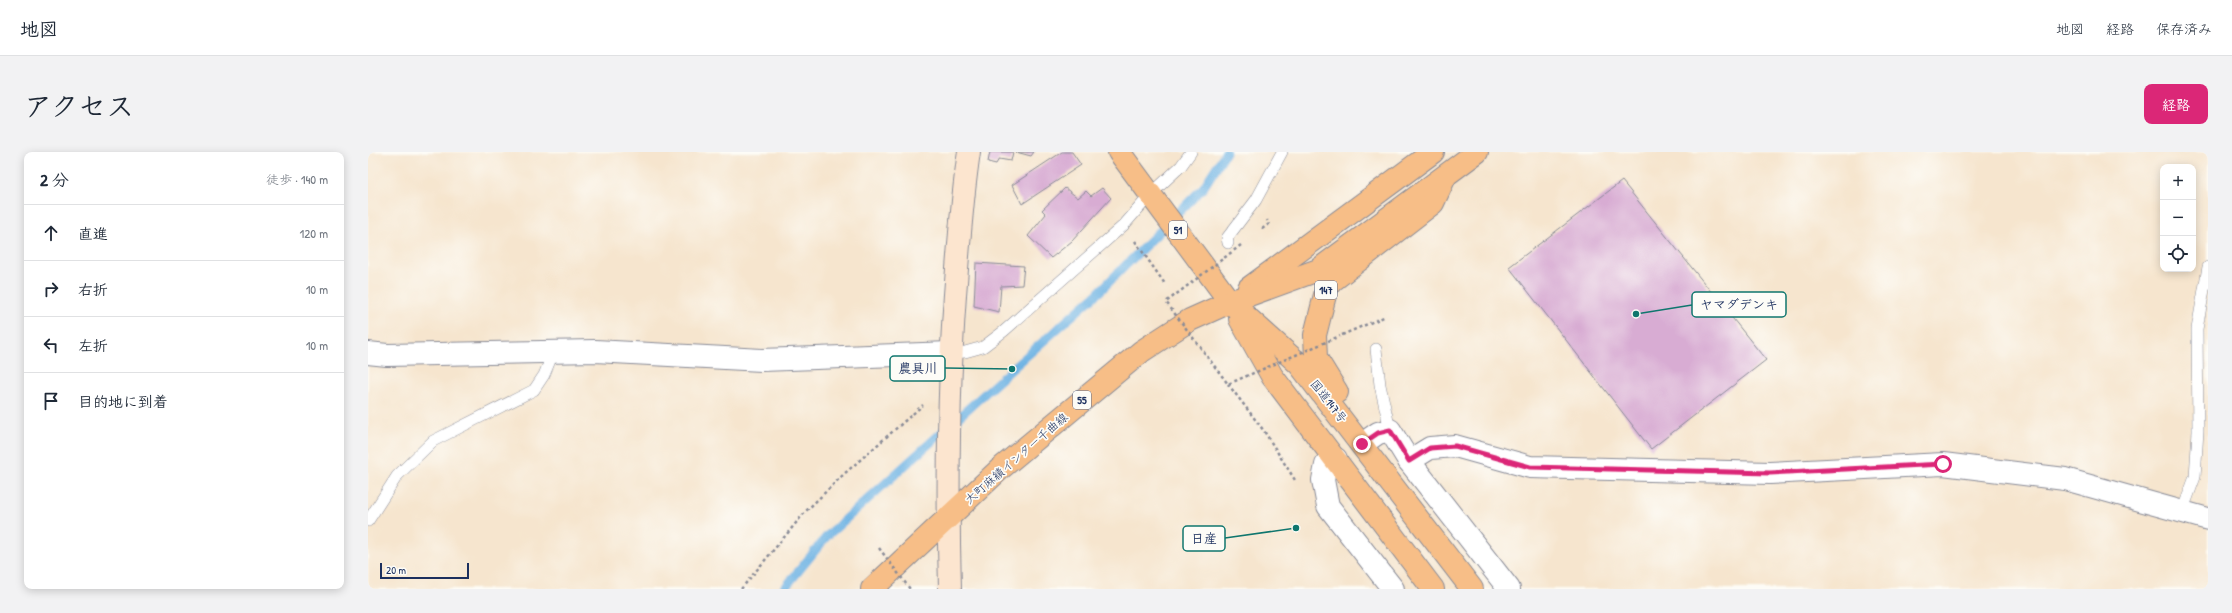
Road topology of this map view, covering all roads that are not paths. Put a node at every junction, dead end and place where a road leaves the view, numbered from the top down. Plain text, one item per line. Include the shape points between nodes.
1 (969, 152) edge
2 (1119, 152) edge
3 (1191, 152) edge
4 (1282, 152) edge
5 (1433, 152) edge
6 (1476, 152) edge
7 (1444, 177) junction
8 (1155, 198) junction
9 (1228, 243) dead end
10 (2208, 267) edge
11 (1230, 302) junction
12 (1376, 350) dead end
13 (554, 351) junction
14 (950, 352) junction
15 (368, 353) edge
16 (1390, 430) junction
17 (1362, 444) junction
18 (1336, 459) junction
19 (1409, 461) junction
20 (2182, 512) junction
21 (948, 518) junction
22 (2208, 519) edge
23 (368, 521) edge
24 (872, 589) edge
25 (950, 589) edge
26 (1392, 589) edge
27 (1433, 589) edge
28 (1472, 589) edge
29 (1509, 589) edge

1 - 14 street
2 - 8 main road, 51
3 - 8 lane
4 - 9 lane via 1256,200 1230,232
5 - 11 main road
6 - 7 main road, 147
7 - 11 main road, 147 via 1318,270
7 - 17 main road, 147 via 1433,203 1327,287 1315,335 1316,358 1356,425
8 - 11 main road, 51
8 - 14 lane via 983,347 965,352
10 - 20 lane via 2197,328 2198,431 2195,477
11 - 17 main road, 国道147号 / 147 via 1299,364
11 - 18 main road via 1272,376
11 - 21 main road, 大町麻績インター千曲線 / 55 via 1190,320 1142,350 1000,469
12 - 16 lane via 1380,385
13 - 14 street via 762,360
13 - 15 street via 387,355
13 - 23 lane via 544,375 534,390 433,441 397,476
14 - 21 street
16 - 17 street via 1378,433
16 - 19 street
17 - 28 main road, 国道147号 / 147
18 - 26 street via 1326,465 1323,480 1328,506
18 - 27 main road
19 - 20 street via 1430,448 1455,446 1530,467 1770,473 1943,464 2065,480
19 - 29 street
20 - 22 street
21 - 24 main road, 大町麻績インター千曲線 / 55
21 - 25 street

